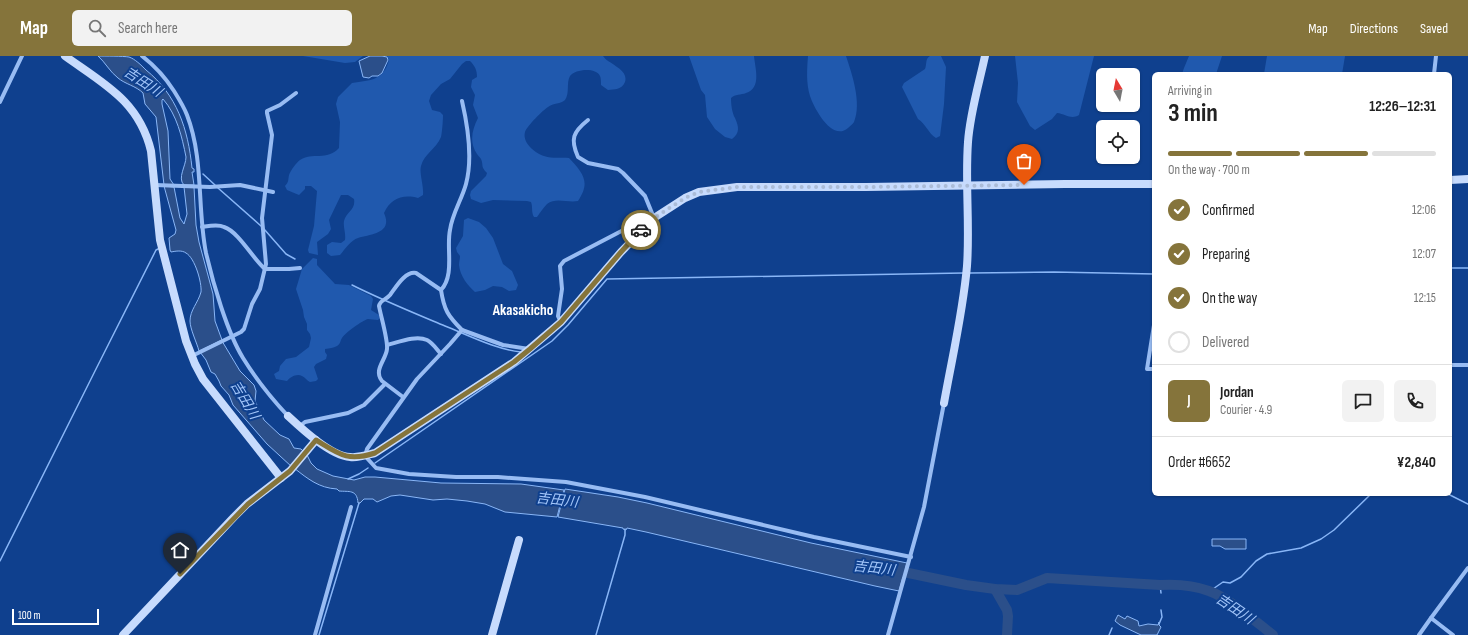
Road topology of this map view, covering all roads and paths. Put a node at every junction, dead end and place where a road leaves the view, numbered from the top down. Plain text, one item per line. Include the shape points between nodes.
1 (22, 56) edge
2 (65, 56) edge
3 (142, 56) edge
4 (985, 56) edge
5 (1436, 56) edge
6 (1434, 72) edge
7 (296, 93) dead end
8 (462, 101) dead end
9 (0, 102) edge
10 (588, 120) dead end
11 (1468, 179) edge
12 (1452, 180) edge
13 (1152, 184) edge
14 (157, 185) junction
15 (198, 186) junction
16 (968, 186) junction
17 (265, 191) junction
18 (273, 192) dead end
19 (654, 218) junction
20 (202, 226) junction
21 (645, 226) junction
22 (300, 268) dead end
23 (265, 269) junction
24 (441, 290) junction
25 (561, 322) junction
26 (460, 333) junction
27 (231, 336) junction
28 (1152, 338) edge
29 (387, 345) junction
30 (530, 349) junction
31 (441, 354) junction
32 (194, 355) junction
33 (1452, 365) edge
34 (1468, 365) edge
35 (1152, 369) edge
36 (385, 384) junction
37 (403, 397) junction
38 (944, 403) joint
39 (288, 416) joint
40 (300, 426) junction
41 (314, 442) junction
42 (365, 456) junction
43 (281, 478) junction
44 (351, 507) dead end
45 (519, 540) dead end
46 (910, 558) junction
47 (1468, 568) edge
48 (1431, 618) junction
49 (123, 635) edge
50 (315, 635) edge
51 (492, 635) edge
52 (888, 635) edge
53 (1418, 635) edge
54 (1453, 635) edge

1 - 9 street
2 - 14 street via 121,97 135,113 148,141
3 - 15 street via 158,68 188,115 195,146
4 - 16 street via 970,122 966,172
5 - 6 street
7 - 17 street via 267,111 272,135
8 - 24 street via 468,134 468,173 450,230 448,273
10 - 19 street via 574,134 574,146 578,157 588,163 618,169 623,173 645,196
11 - 12 street
13 - 16 street
14 - 15 street
14 - 32 street via 157,218 162,251 186,341
15 - 17 street via 240,185
15 - 20 street
16 - 19 street via 737,187 699,192
16 - 38 street via 965,286
17 - 18 street
17 - 23 street via 262,218
19 - 21 street
20 - 23 street via 228,228
20 - 27 street via 209,266
21 - 25 street
21 - 25 street via 631,226 564,261 560,266 562,289 558,316
22 - 23 street
23 - 27 street via 244,329
24 - 26 street via 445,309
24 - 29 street via 412,272 397,284 379,306
25 - 30 street
26 - 30 street via 503,345
26 - 31 street
27 - 32 street
27 - 39 street via 243,358
28 - 35 street via 1147,369
29 - 31 street via 423,339 429,341
29 - 36 street via 379,372 380,379
30 - 42 street via 388,445
31 - 37 street via 417,378
32 - 43 street via 203,378
33 - 34 street
36 - 37 street
36 - 40 street via 364,405 348,413 305,422
37 - 42 street via 367,449
38 - 46 street via 924,506
39 - 40 street
40 - 41 street
41 - 42 street via 345,456
41 - 43 street
42 - 46 street via 376,468 409,474 498,477 579,484
43 - 49 street via 234,517
44 - 50 street
45 - 51 street
46 - 52 street
47 - 48 street
48 - 53 street
48 - 54 street

